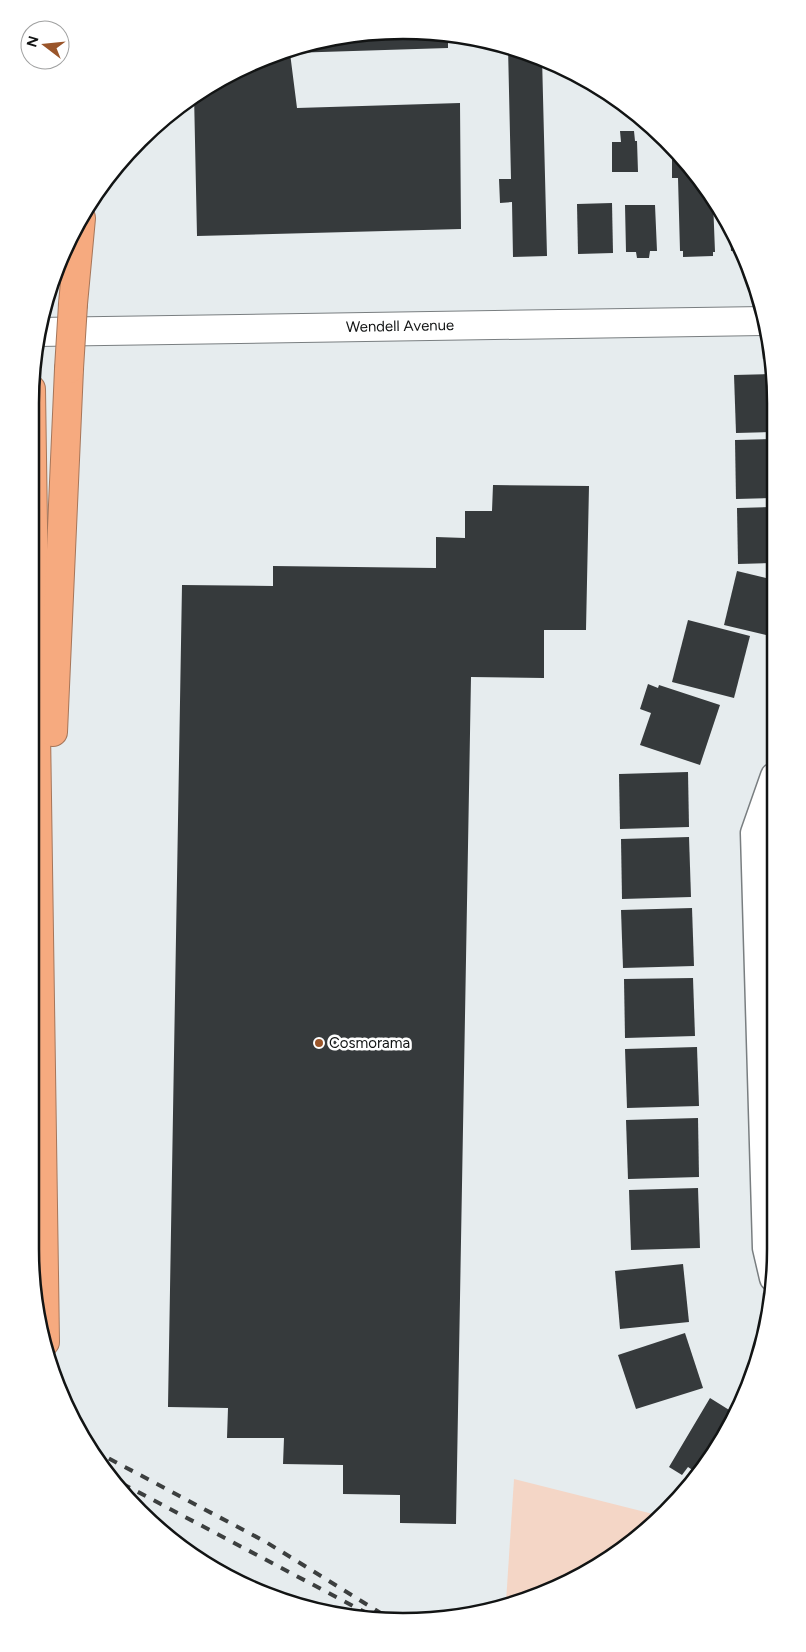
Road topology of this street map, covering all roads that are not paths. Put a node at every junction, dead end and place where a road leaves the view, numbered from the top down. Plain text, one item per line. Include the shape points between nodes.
1 (79, 236) edge
2 (758, 321) edge
3 (46, 332) edge
4 (767, 796) edge
5 (39, 895) edge
6 (40, 958) junction
7 (767, 1252) edge
8 (46, 1318) edge

1 - 6 highway, bridge via 69,369
2 - 3 street, Wendell Avenue
4 - 7 street via 754,833
5 - 6 highway
6 - 8 highway

